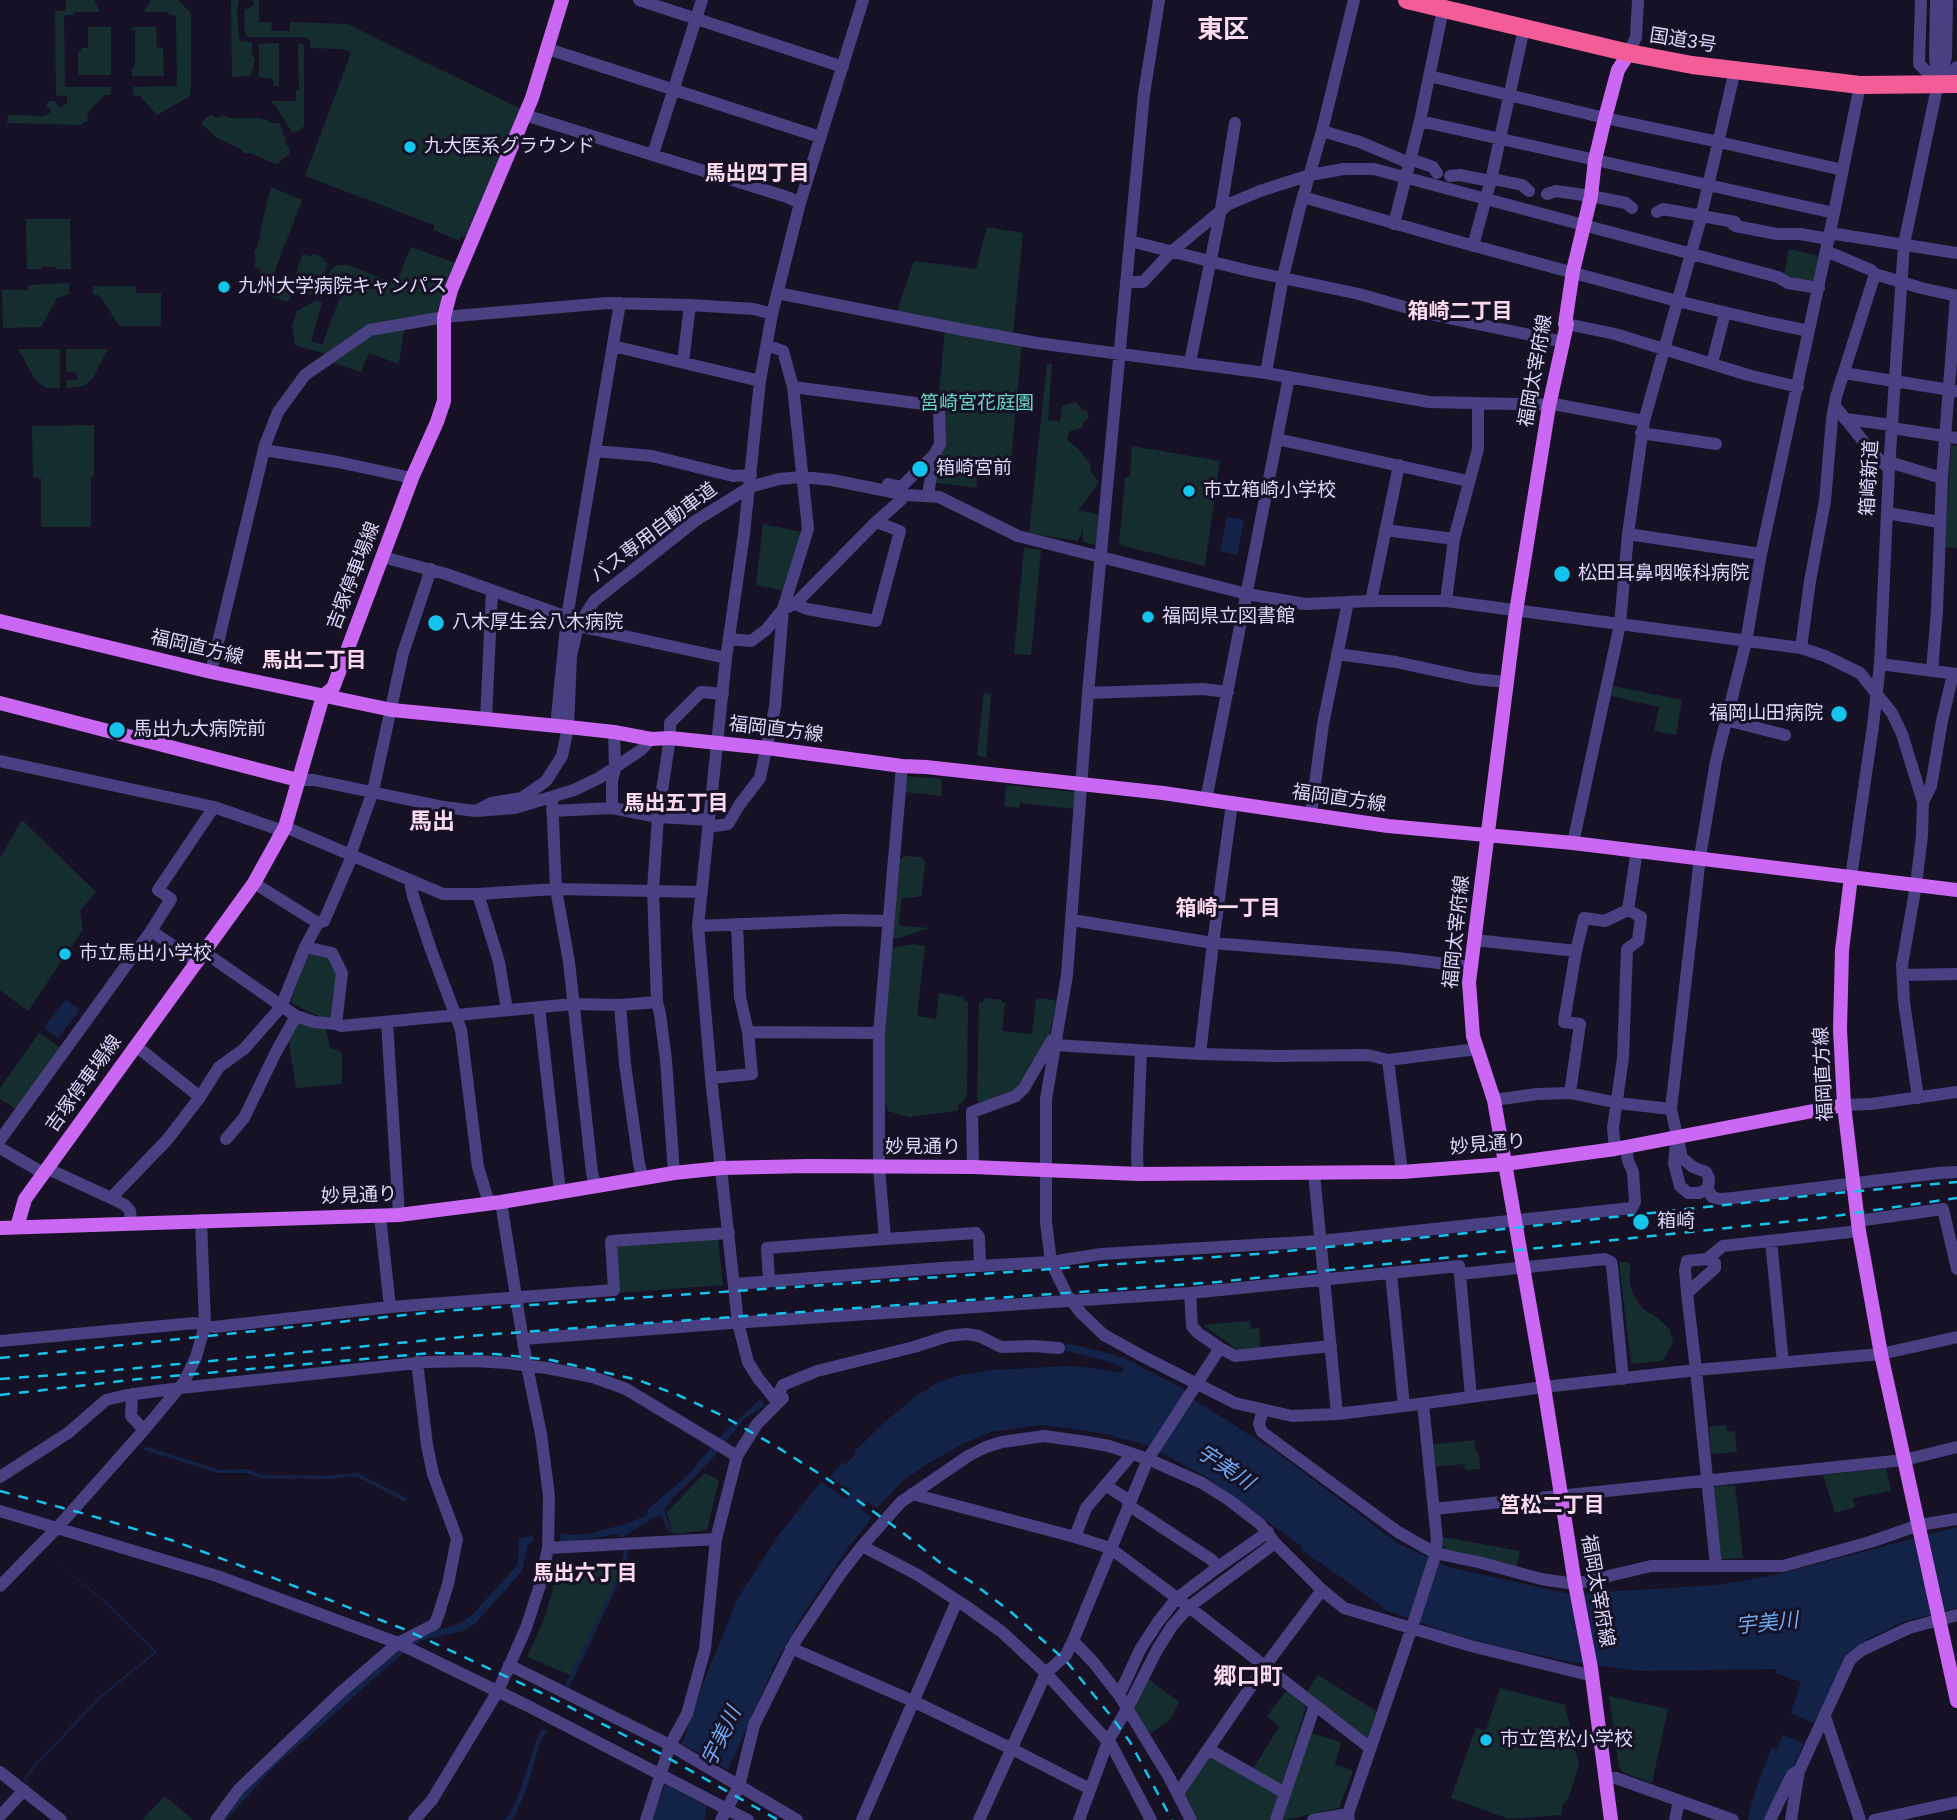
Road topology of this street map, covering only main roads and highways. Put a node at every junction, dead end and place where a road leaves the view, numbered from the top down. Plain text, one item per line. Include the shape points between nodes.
1 (562, 0) edge
2 (1407, 0) edge
3 (1629, 53) junction
4 (1957, 84) edge
5 (0, 621) edge
6 (323, 696) junction
7 (0, 703) edge
8 (299, 780) junction
9 (1487, 835) junction
10 (1851, 877) junction
11 (1957, 890) edge
12 (1844, 1105) junction
13 (1505, 1164) junction
14 (17, 1227) junction
15 (0, 1228) edge
16 (1953, 1666) edge
17 (1957, 1701) edge
18 (1611, 1820) edge

1 - 6 main road, 吉塚停車場線 via 525,115 451,290 444,317 444,401 437,422 333,688
2 - 3 highway, 国道3号
3 - 4 highway, 国道3号 via 1860,85
3 - 9 main road, 福岡太宰府線 via 1618,70 1605,118 1573,271 1516,610
5 - 6 main road, 福岡直方線
6 - 8 main road, 吉塚停車場線
6 - 9 main road, 福岡直方線 via 392,710 767,748
7 - 8 main road
8 - 14 main road, 吉塚停車場線 via 284,829 254,883 25,1199
9 - 10 main road, 福岡直方線
9 - 13 main road, 福岡太宰府線 via 1469,982 1470,1014 1494,1100
10 - 11 main road
10 - 12 main road, 福岡直方線 via 1840,986
12 - 13 main road, 妙見通り via 1621,1148
12 - 16 main road, 福岡直方線 via 1858,1226 1881,1354 1938,1619
13 - 14 main road, 妙見通り via 1402,1172 1138,1174 973,1167 722,1167 399,1215
13 - 18 main road, 福岡太宰府線 via 1592,1672
14 - 15 main road, 妙見通り
16 - 17 main road, 福岡直方線

